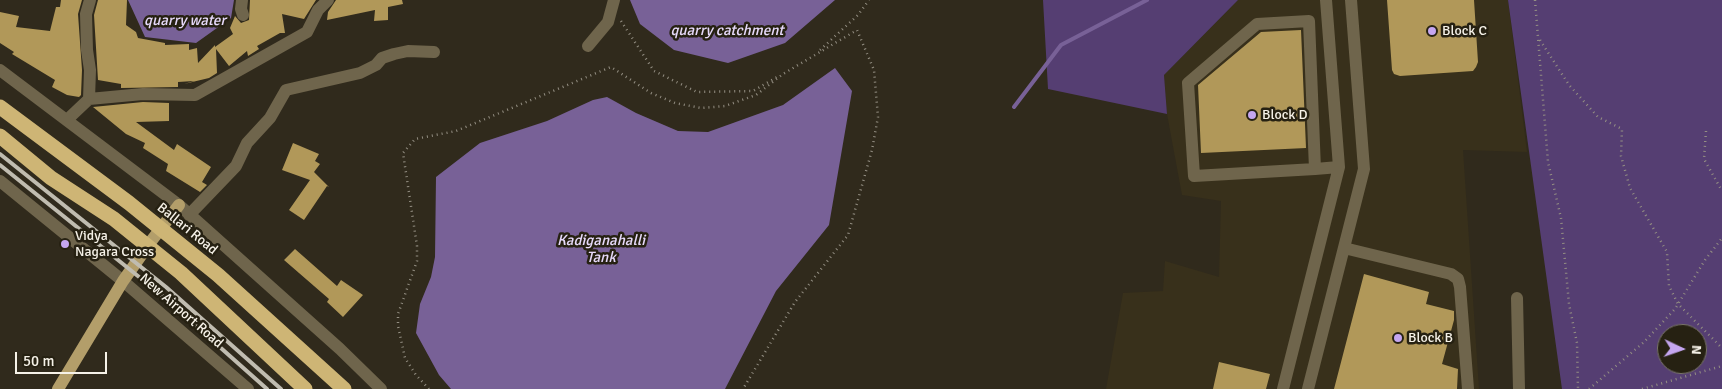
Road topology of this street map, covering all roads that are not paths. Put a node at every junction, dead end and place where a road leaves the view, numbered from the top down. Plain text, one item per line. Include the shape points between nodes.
1 (90, 0) edge
2 (242, 0) edge
3 (328, 0) edge
4 (1326, 0) edge
5 (1351, 0) edge
6 (614, 5) edge
7 (243, 15) dead end
8 (588, 46) dead end
9 (434, 52) dead end
10 (0, 70) edge
11 (89, 99) junction
12 (0, 107) edge
13 (70, 117) dead end
14 (0, 136) edge
15 (1339, 167) junction
16 (1315, 169) junction
17 (0, 181) edge
18 (179, 205) junction
19 (189, 214) junction
20 (1344, 248) junction
21 (123, 281) junction
22 (1517, 298) dead end
23 (58, 389) edge
24 (248, 389) edge
25 (305, 389) edge
26 (344, 389) edge
27 (381, 389) edge
28 (1283, 389) edge
29 (1308, 389) edge
30 (1468, 389) edge
31 (1519, 389) edge

1 - 11 street via 86,14
2 - 7 street
3 - 11 street via 318,10 307,32 195,94
4 - 15 street
5 - 20 street via 1364,169
6 - 8 street via 608,22
9 - 19 street via 394,54 360,73 286,90 270,118 247,143 236,166
10 - 18 street
11 - 13 street
12 - 26 highway, Ballari Road via 129,203 218,275
14 - 25 highway via 51,178 114,219 181,273
15 - 16 street
15 - 28 street
16 - 16 street via 1194,176 1188,83 1257,24 1309,21
17 - 21 street, New Airport Road
18 - 19 street
18 - 21 main road
19 - 27 street
20 - 29 street
20 - 30 street via 1451,274 1458,279
21 - 23 main road
21 - 24 street, New Airport Road
22 - 31 street

